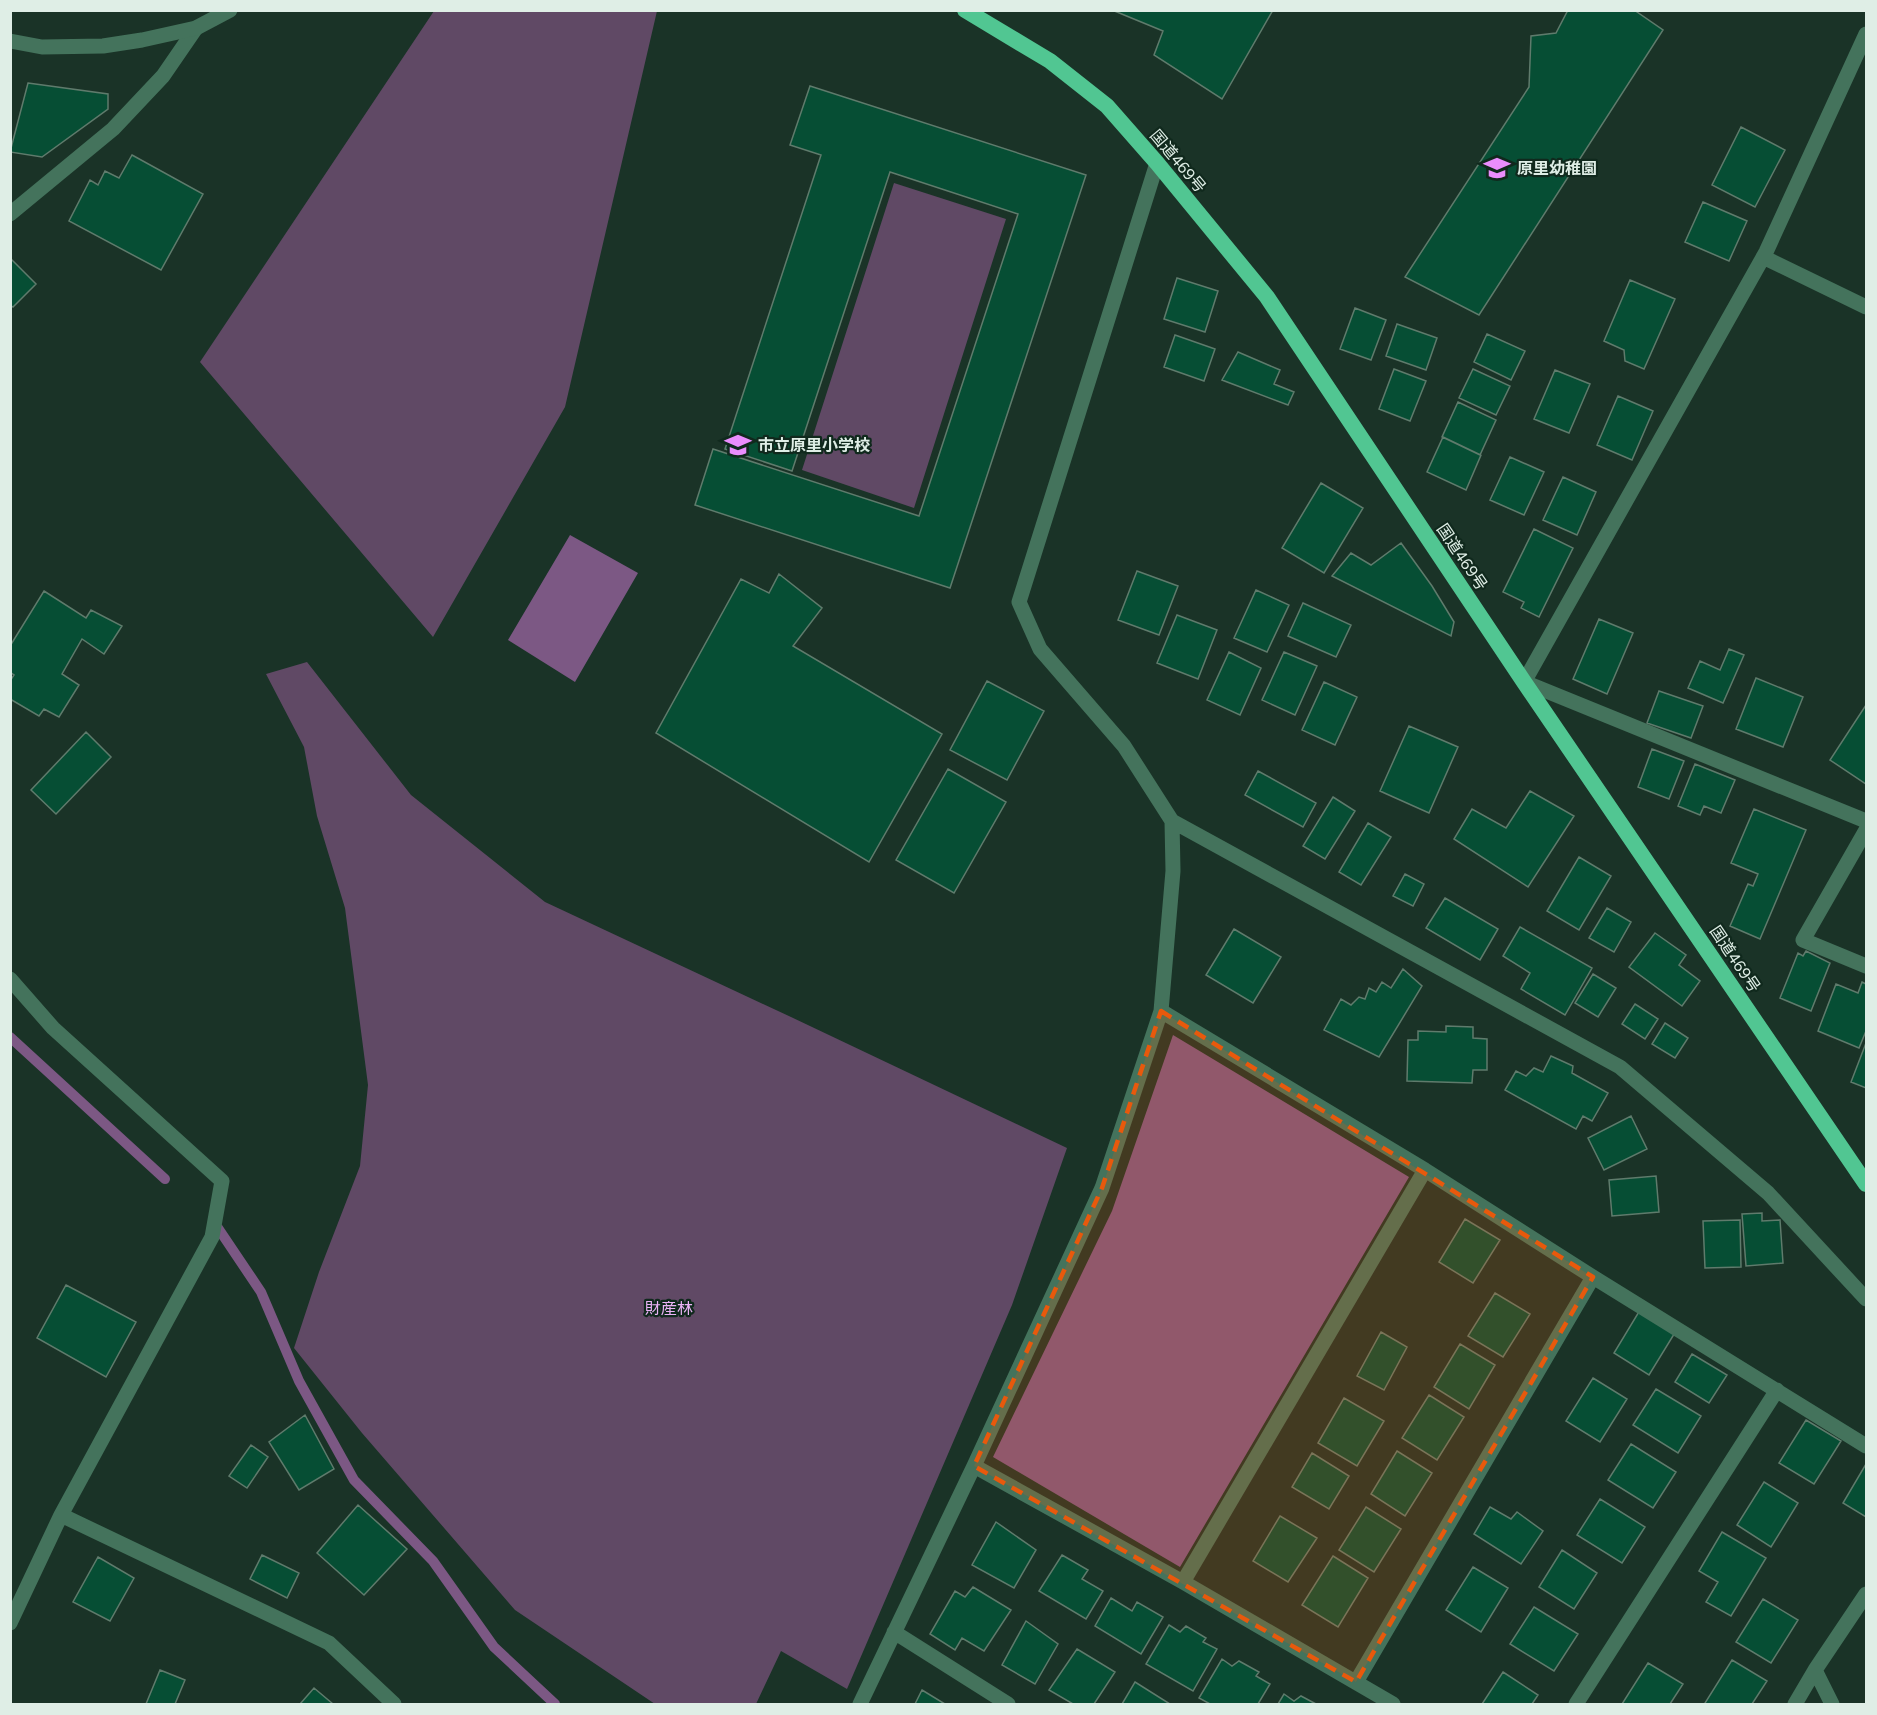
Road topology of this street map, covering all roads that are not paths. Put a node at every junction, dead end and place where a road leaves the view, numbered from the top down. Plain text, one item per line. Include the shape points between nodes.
1 (230, 10) edge
2 (965, 10) edge
3 (196, 28) junction
4 (1866, 34) edge
5 (10, 41) edge
6 (1157, 163) junction
7 (10, 214) edge
8 (1763, 257) junction
9 (1866, 307) edge
10 (1524, 682) junction
11 (1172, 821) junction
12 (1866, 821) edge
13 (1866, 830) edge
14 (1866, 966) edge
15 (10, 979) edge
16 (1161, 1011) junction
17 (1425, 1170) junction
18 (1866, 1184) edge
19 (1593, 1277) junction
20 (1866, 1299) edge
21 (1777, 1390) junction
22 (1866, 1446) edge
23 (974, 1466) junction
24 (61, 1515) junction
25 (1183, 1582) junction
26 (1866, 1594) edge
27 (10, 1623) edge
28 (894, 1632) junction
29 (1815, 1670) junction
30 (1356, 1682) junction
31 (394, 1704) edge
32 (860, 1704) edge
33 (1008, 1704) edge
34 (1393, 1704) edge
35 (1576, 1704) edge
36 (1795, 1704) edge
37 (1832, 1704) edge

1 - 3 street
2 - 6 highway, 国道469号 via 1050,61 1099,99
3 - 5 street via 103,46 42,46
3 - 7 street via 164,76 113,129
4 - 8 street
6 - 10 highway, 国道469号 via 1268,297
6 - 11 street via 1019,602 1040,649 1124,746
8 - 9 street
8 - 10 street
10 - 12 street
10 - 18 highway, 国道469号
11 - 16 street via 1173,871
11 - 20 street via 1620,1067 1768,1193
13 - 14 street via 1803,940
15 - 24 street via 53,1028 222,1181 212,1236
16 - 17 street
16 - 23 street via 1102,1188
17 - 19 street
17 - 25 street
19 - 21 street
19 - 30 street
21 - 22 street
21 - 35 street
23 - 25 street
23 - 28 street
24 - 27 street
24 - 31 street via 329,1642
25 - 30 street
26 - 29 street
28 - 32 street
28 - 33 street
29 - 36 street
29 - 37 street
30 - 34 street

